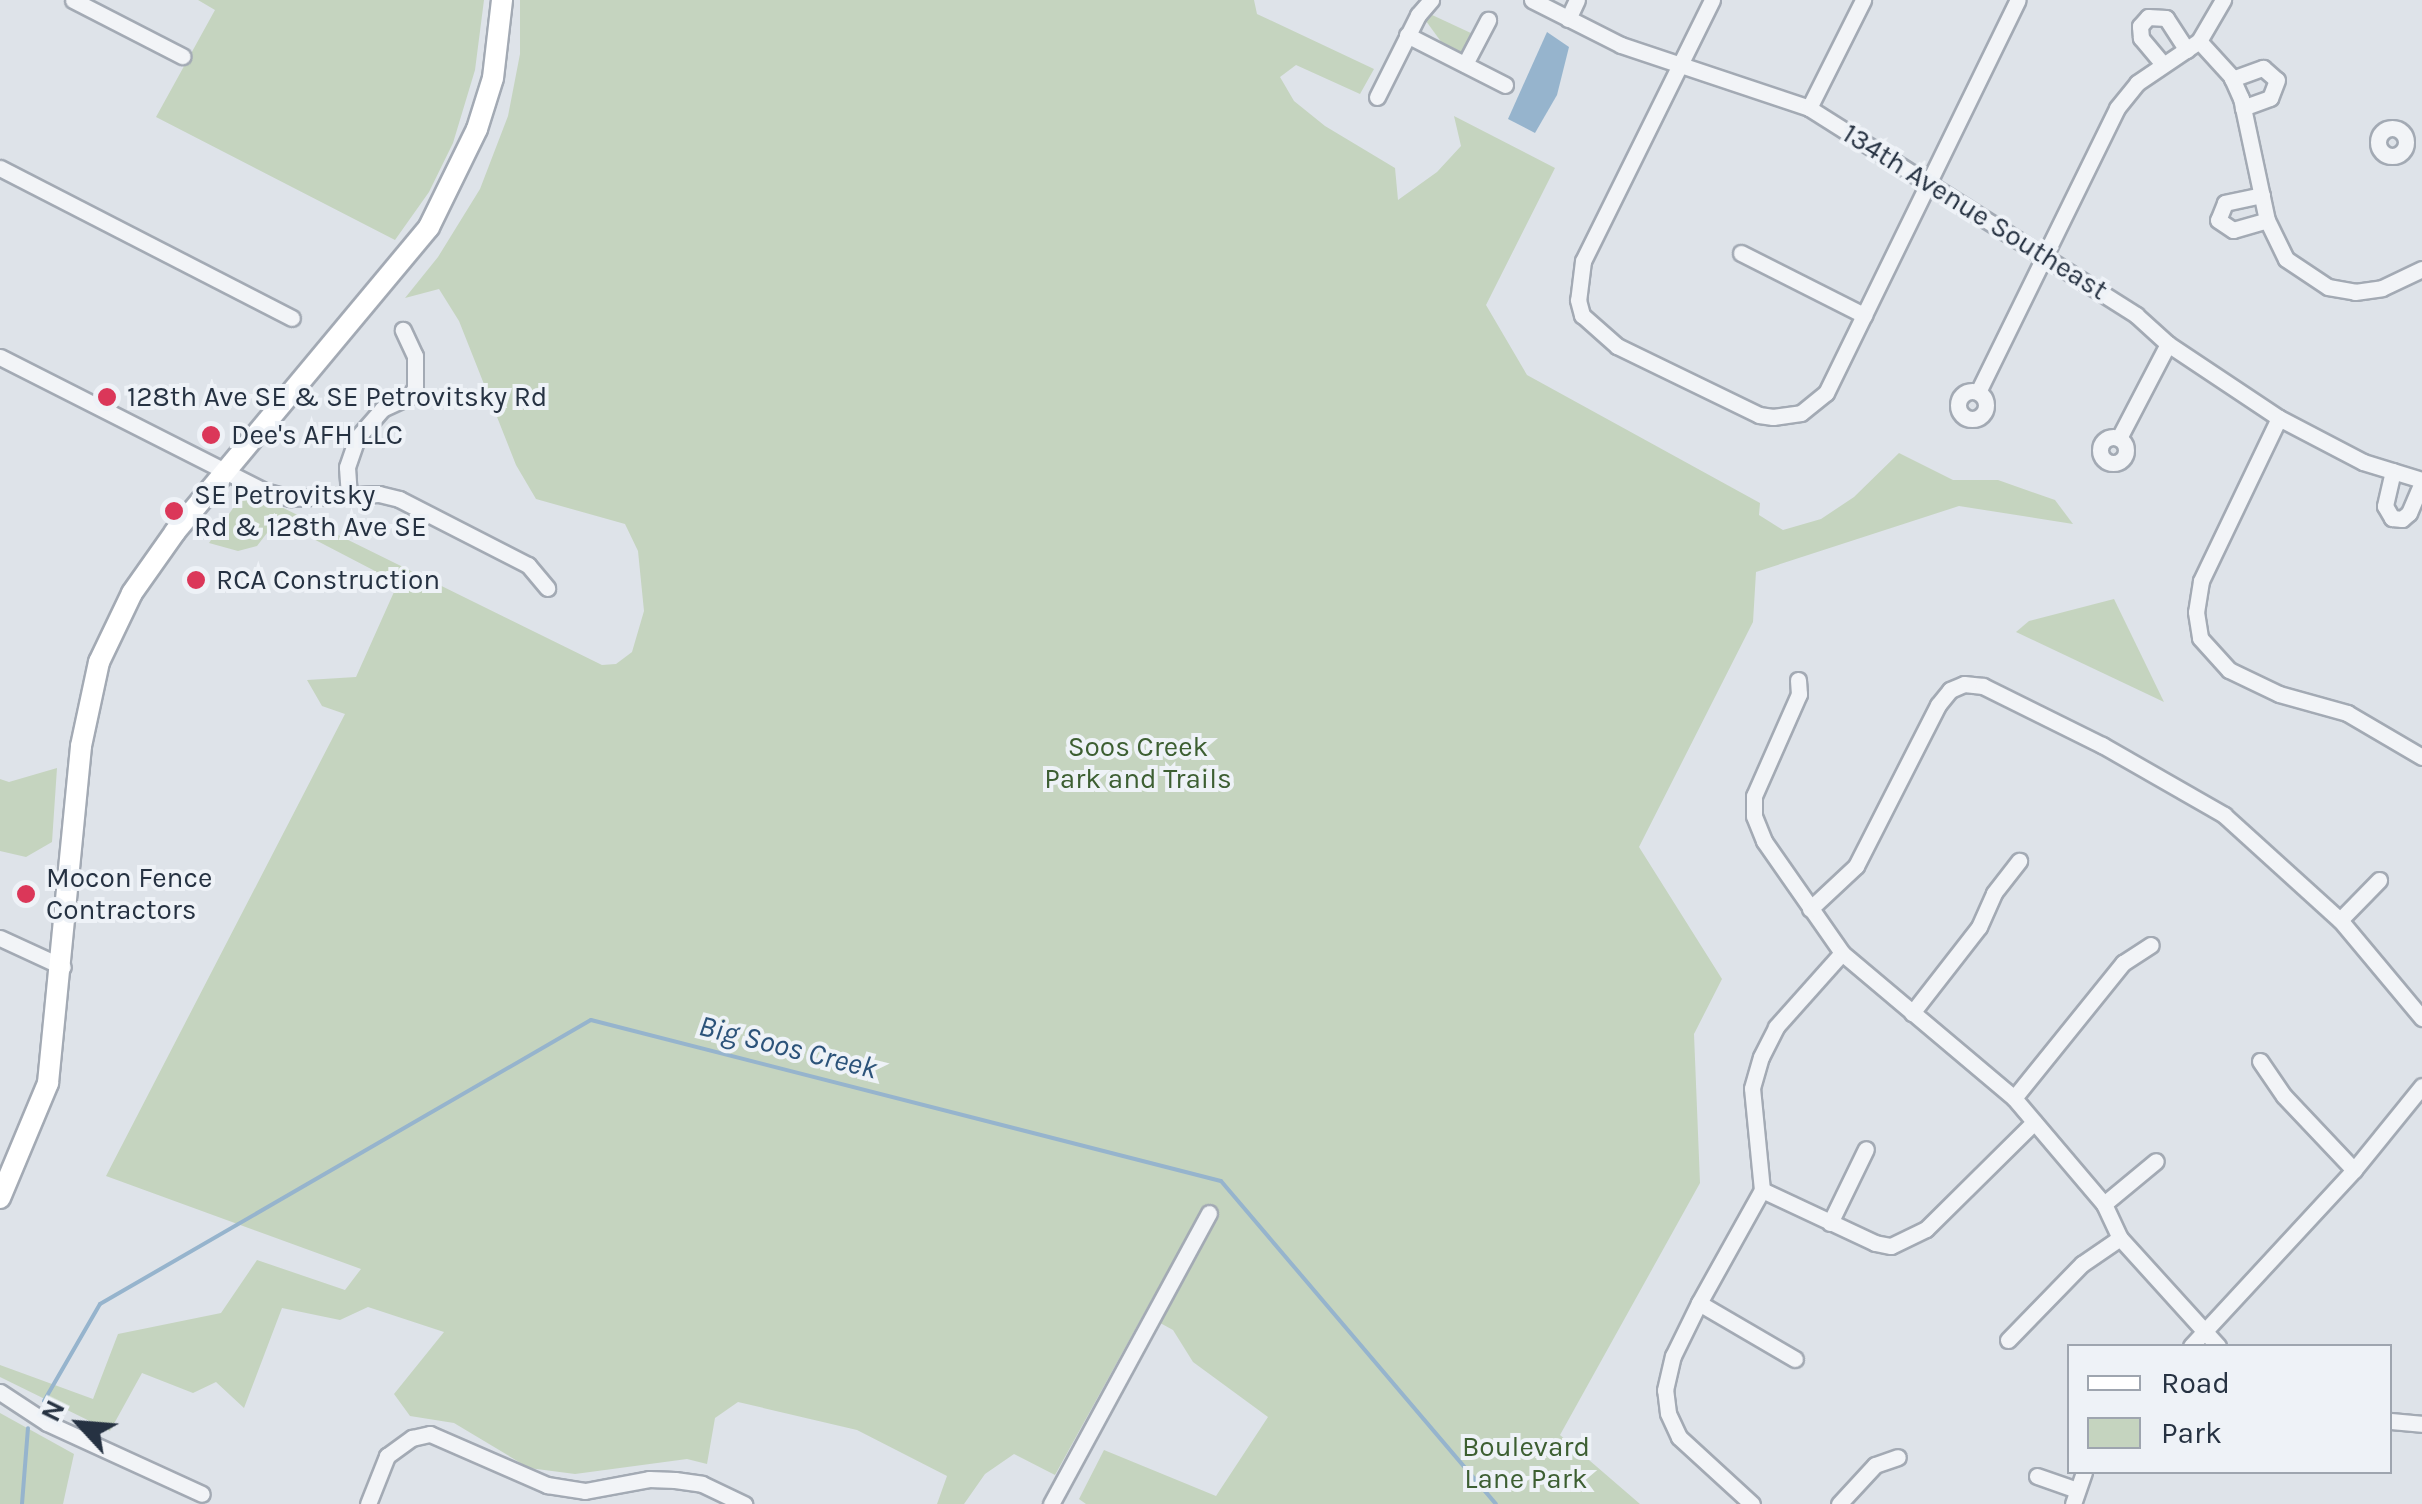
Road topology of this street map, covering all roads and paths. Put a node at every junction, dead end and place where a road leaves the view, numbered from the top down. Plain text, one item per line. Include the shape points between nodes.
1 (73, 0) edge
2 (502, 0) edge
3 (1431, 0) edge
4 (1532, 0) edge
5 (1577, 0) edge
6 (1712, 0) edge
7 (1863, 0) edge
8 (2018, 0) edge
9 (2223, 0) edge
10 (1568, 19) junction
11 (1488, 20) dead end
12 (1407, 35) junction
13 (2193, 45) junction
14 (182, 56) dead end
15 (1681, 63) junction
16 (1465, 64) junction
17 (2162, 64) junction
18 (2232, 79) junction
19 (1505, 85) dead end
20 (1377, 97) dead end
21 (1809, 108) junction
22 (2243, 108) junction
23 (2405, 148) dead end
24 (2422, 158) edge
25 (0, 168) edge
26 (1928, 186) junction
27 (2262, 195) junction
28 (2267, 220) junction
29 (1741, 253) dead end
30 (2043, 260) junction
31 (2422, 270) edge
32 (1864, 315) junction
33 (292, 318) dead end
34 (403, 330) dead end
35 (2168, 344) junction
36 (0, 357) edge
37 (1978, 392) dead end
38 (2279, 418) junction
39 (2119, 438) dead end
40 (2393, 471) junction
41 (224, 474) junction
42 (2422, 482) edge
43 (349, 496) junction
44 (547, 588) dead end
45 (1798, 680) dead end
46 (2422, 757) edge
47 (2018, 861) dead end
48 (2378, 880) dead end
49 (1810, 909) junction
50 (2340, 920) junction
51 (0, 938) edge
52 (2151, 945) dead end
53 (1842, 953) junction
54 (63, 967) junction
55 (1912, 1012) junction
56 (2422, 1018) edge
57 (2260, 1060) dead end
58 (2422, 1086) edge
59 (2014, 1098) junction
60 (2034, 1122) junction
61 (1866, 1149) dead end
62 (2156, 1161) dead end
63 (2354, 1170) junction
64 (1762, 1190) junction
65 (0, 1198) edge
66 (2104, 1204) junction
67 (1209, 1213) dead end
68 (1830, 1224) junction
69 (2120, 1238) junction
70 (1698, 1303) junction
71 (2203, 1334) junction
72 (2008, 1340) dead end
73 (2192, 1344) edge
74 (2216, 1344) edge
75 (1795, 1359) dead end
76 (0, 1392) edge
77 (2392, 1421) edge
78 (2422, 1424) edge
79 (1898, 1457) dead end
80 (2037, 1476) dead end
81 (202, 1494) dead end
82 (607, 1497) edge
83 (2075, 1497) edge
84 (368, 1504) edge
85 (744, 1504) edge
86 (1052, 1504) edge
87 (1752, 1504) edge
88 (1839, 1504) edge

1 - 14 street
2 - 41 main road via 492,78 477,128 436,215
3 - 12 street
4 - 10 street, 134th Avenue Southeast
5 - 10 street
6 - 15 street
7 - 21 street
8 - 26 street
9 - 13 street
10 - 15 street, 134th Avenue Southeast
11 - 16 street
12 - 16 street
12 - 20 street
13 - 17 street
13 - 17 street via 2166,18 2148,17 2140,32
13 - 18 street
15 - 21 street, 134th Avenue Southeast
15 - 32 street via 1583,260 1582,316 1618,346 1758,415 1796,414 1826,393
16 - 19 street
17 - 30 street via 2117,108
18 - 22 street
18 - 22 street via 2263,68 2276,76 2274,94
21 - 26 street, 134th Avenue Southeast
22 - 27 street
23 - 24 street
25 - 33 street
26 - 30 street, 134th Avenue Southeast
26 - 32 street
27 - 28 street
27 - 28 street via 2226,203 2218,220 2233,230
28 - 31 street via 2286,259 2328,287 2382,288
29 - 32 street
30 - 35 street, 134th Avenue Southeast via 2136,315
30 - 37 street
34 - 43 street via 415,356 414,388 382,409 358,438 347,467
35 - 38 street, 134th Avenue Southeast
35 - 39 street
36 - 41 street
38 - 40 street, 134th Avenue Southeast
38 - 46 street via 2201,580 2200,638 2228,670 2347,714
40 - 42 street, 134th Avenue Southeast
40 - 42 street, 134th Avenue Southeast via 2385,506 2392,518 2409,513
41 - 43 street via 291,498
41 - 54 main road via 132,593 99,662 81,746
43 - 44 street via 399,499 528,565
45 - 49 street via 1799,694 1754,796 1754,816
47 - 55 street via 1979,927
48 - 50 street
49 - 50 street via 1856,866 1938,704 1964,684 1983,686 2102,745 2224,814
49 - 53 street
50 - 56 street
51 - 54 street
52 - 59 street via 2123,963
53 - 55 street
53 - 64 street via 1776,1026 1761,1057 1752,1088
54 - 65 main road via 48,1083
55 - 59 street
57 - 63 street via 2284,1096
58 - 63 street
59 - 60 street
60 - 66 street
60 - 68 street via 1926,1229 1901,1243 1875,1243
61 - 68 street
62 - 66 street
63 - 71 street
64 - 68 street
64 - 70 street
66 - 69 street
67 - 86 street
69 - 71 street
69 - 72 street via 2082,1264
70 - 75 street
70 - 87 street via 1674,1356 1665,1390 1668,1413 1696,1456
71 - 73 street
71 - 74 street
76 - 81 street via 47,1423
77 - 78 street
79 - 88 street via 1875,1466
80 - 83 street
82 - 84 street via 529,1481 441,1436 412,1438 382,1464
82 - 85 street via 650,1479 675,1480 702,1484

